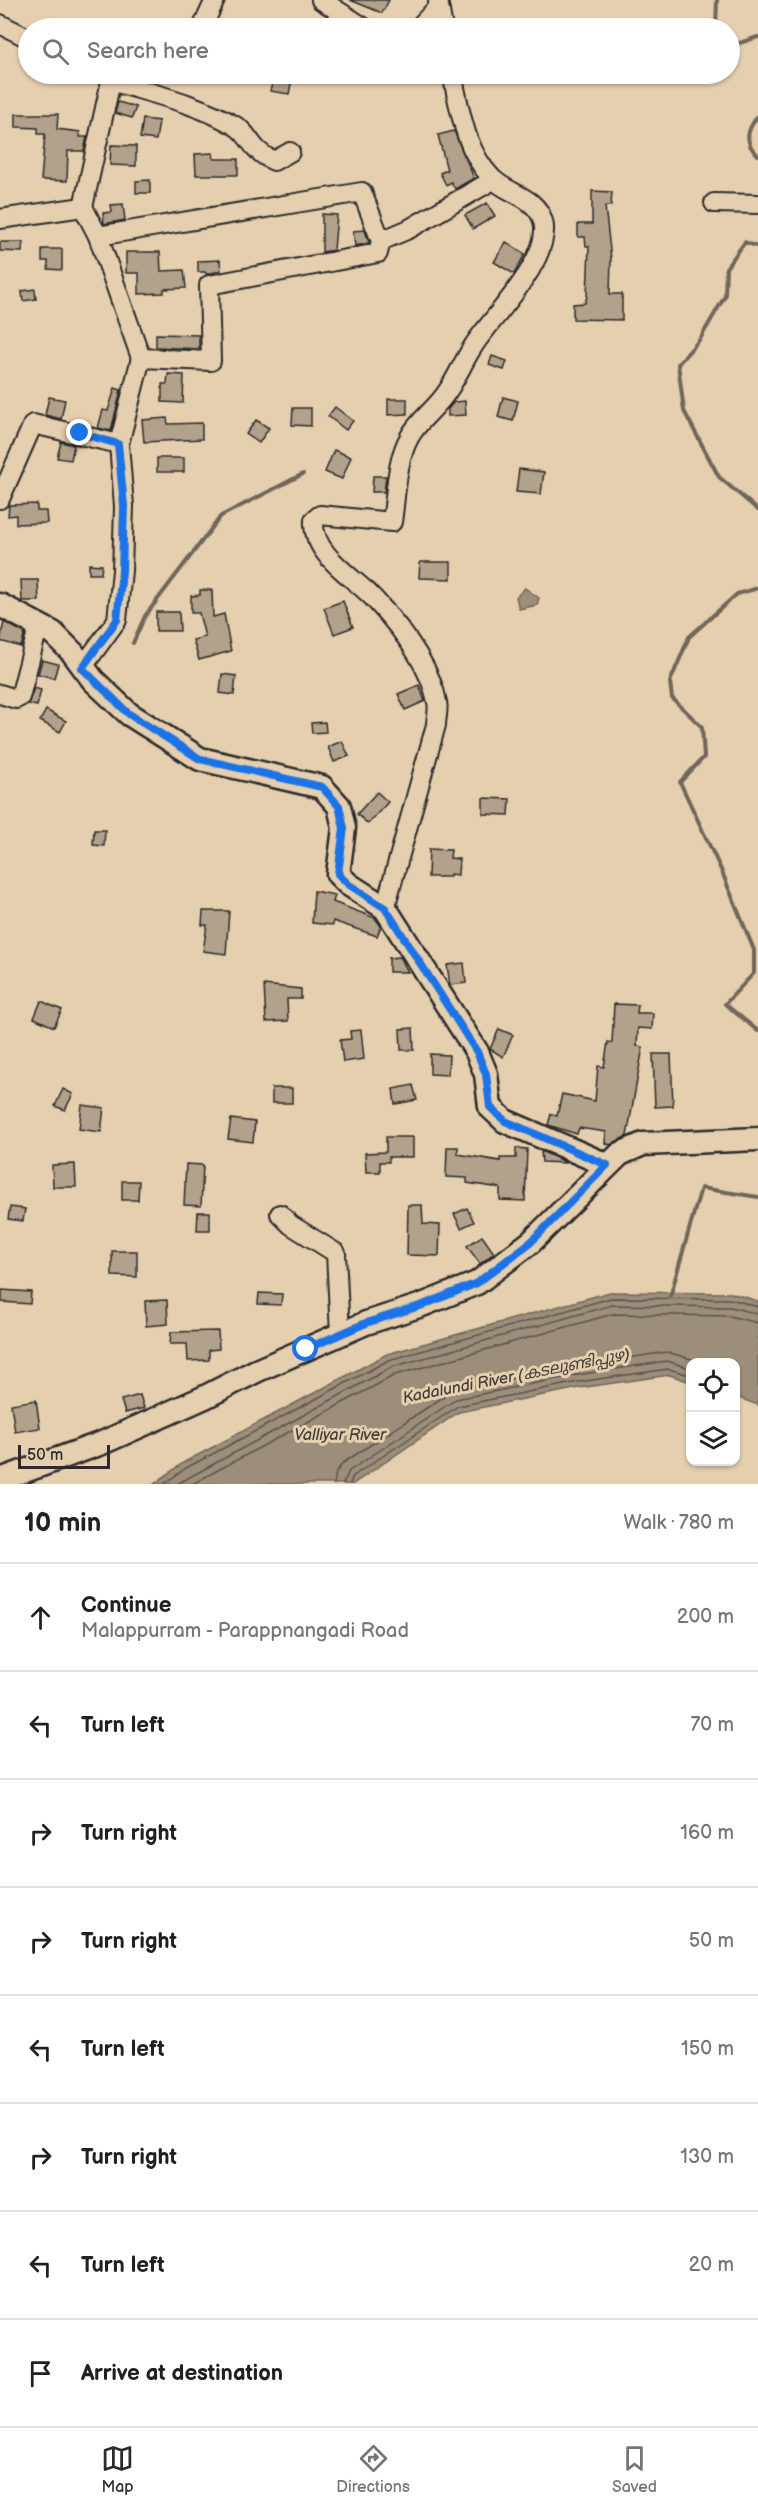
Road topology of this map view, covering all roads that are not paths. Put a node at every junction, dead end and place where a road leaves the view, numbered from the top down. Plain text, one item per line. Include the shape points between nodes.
1 (216, 0) edge
2 (321, 0) edge
3 (438, 3) edge
4 (207, 18) edge
5 (349, 18) edge
6 (426, 18) edge
7 (441, 18) edge
8 (0, 24) edge
9 (18, 33) edge
10 (103, 84) edge
11 (126, 84) edge
12 (454, 84) edge
13 (290, 152) dead end
14 (493, 180) junction
15 (714, 203) dead end
16 (758, 204) edge
17 (82, 207) junction
18 (0, 219) edge
19 (98, 236) junction
20 (381, 241) junction
21 (141, 358) junction
22 (118, 444) junction
23 (0, 499) edge
24 (0, 605) edge
25 (39, 624) junction
26 (82, 668) junction
27 (0, 694) edge
28 (385, 908) junction
29 (758, 1139) edge
30 (607, 1165) junction
31 (280, 1214) dead end
32 (340, 1334) junction
33 (0, 1480) edge

1 - 4 street
2 - 5 street
3 - 6 street
3 - 7 street
8 - 9 street
10 - 17 street
11 - 13 street via 209,111 238,127 259,154 274,161
12 - 14 street via 462,121 476,157
14 - 20 street
14 - 28 street via 518,193 543,220 543,236 532,267 473,346 445,396 407,441 392,522 320,515 314,520 318,541 330,557 376,600 413,647 438,704 436,725
15 - 16 street
17 - 18 street
17 - 19 street
19 - 20 street via 362,192
19 - 21 street
20 - 21 street via 378,254 209,285 211,361
21 - 22 street
22 - 23 street via 33,424
22 - 26 street via 124,506 117,620
24 - 25 main road
25 - 26 main road via 63,642
25 - 27 street via 20,697
26 - 28 main road via 129,714 200,759 322,787 339,806 344,828 338,874
28 - 30 main road via 477,1052 486,1074 490,1107 505,1121
29 - 30 main road via 643,1144
30 - 32 main road via 531,1242 477,1283
31 - 32 street via 336,1253
32 - 33 main road via 102,1443

